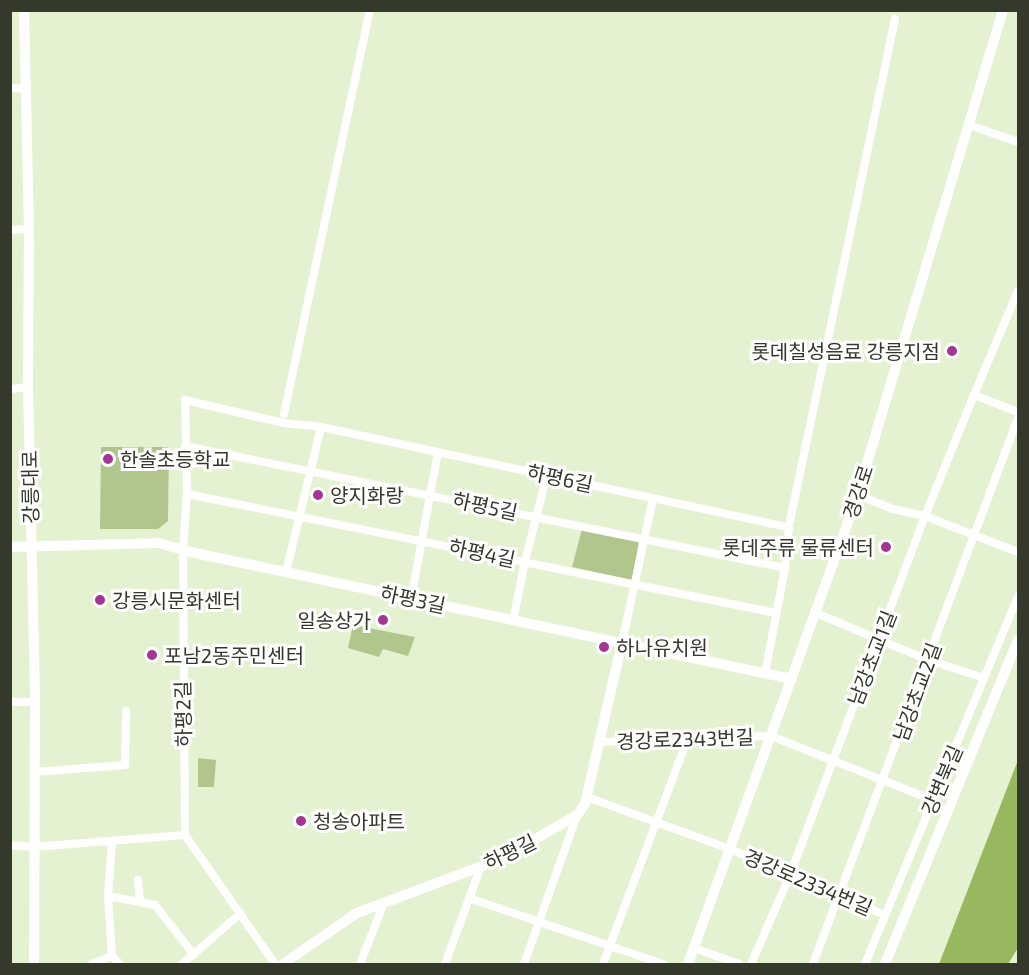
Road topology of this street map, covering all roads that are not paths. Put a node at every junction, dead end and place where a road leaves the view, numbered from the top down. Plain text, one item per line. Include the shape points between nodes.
1 (24, 10) edge
2 (370, 10) edge
3 (1003, 10) edge
4 (895, 19) dead end
5 (10, 88) edge
6 (24, 89) junction
7 (969, 125) junction
8 (1018, 142) edge
9 (29, 229) junction
10 (10, 230) edge
11 (1018, 291) edge
12 (28, 387) junction
13 (10, 389) edge
14 (975, 395) junction
15 (185, 399) joint
16 (1018, 412) edge
17 (284, 414) dead end
18 (321, 427) junction
19 (185, 446) junction
20 (438, 452) junction
21 (312, 471) junction
22 (547, 475) junction
23 (187, 494) junction
24 (430, 495) junction
25 (858, 495) junction
26 (653, 498) junction
27 (301, 516) junction
28 (925, 516) junction
29 (536, 517) junction
30 (790, 521) dead end
31 (974, 537) junction
32 (644, 539) junction
33 (421, 540) junction
34 (32, 546) junction
35 (10, 547) edge
36 (183, 550) junction
37 (1018, 552) edge
38 (525, 561) junction
39 (785, 568) junction
40 (286, 573) junction
41 (634, 584) junction
42 (1018, 596) edge
43 (411, 599) junction
44 (776, 613) junction
45 (816, 613) junction
46 (513, 621) junction
47 (879, 639) junction
48 (1018, 640) edge
49 (622, 644) junction
50 (928, 660) junction
51 (765, 674) junction
52 (984, 678) junction
53 (792, 680) junction
54 (10, 702) edge
55 (35, 702) junction
56 (126, 711) dead end
57 (771, 735) junction
58 (687, 740) junction
59 (599, 742) junction
60 (833, 760) junction
61 (35, 772) junction
62 (884, 780) junction
63 (587, 797) junction
64 (933, 800) junction
65 (577, 815) junction
66 (655, 822) junction
67 (185, 835) junction
68 (112, 841) junction
69 (10, 845) edge
70 (33, 847) junction
71 (730, 849) junction
72 (481, 866) junction
73 (790, 875) junction
74 (138, 880) dead end
75 (108, 896) junction
76 (840, 896) junction
77 (469, 898) junction
78 (140, 902) junction
79 (384, 903) junction
80 (240, 914) junction
81 (885, 915) junction
82 (539, 921) junction
83 (608, 945) junction
84 (694, 948) junction
85 (194, 955) junction
86 (112, 956) junction
87 (34, 964) edge
88 (92, 964) edge
89 (120, 964) edge
90 (182, 964) edge
91 (275, 964) edge
92 (285, 964) edge
93 (360, 964) edge
94 (445, 964) edge
95 (524, 964) edge
96 (603, 964) edge
97 (663, 964) edge
98 (688, 964) edge
99 (739, 964) edge
100 (751, 964) edge
101 (813, 964) edge
102 (865, 964) edge
103 (885, 964) edge

1 - 6 street, 강릉대로
2 - 17 street
3 - 7 street, 경강로
4 - 30 street
5 - 6 street
6 - 9 street, 강릉대로
7 - 8 street
7 - 25 street, 경강로
9 - 10 street
9 - 12 street, 강릉대로
11 - 14 street, 남강초교1길
12 - 13 street
12 - 34 street, 강릉대로
14 - 16 street
14 - 28 street, 남강초교1길
15 - 18 street, 하평6길 via 284,423
15 - 19 street, 하평2길
16 - 31 street, 남강초교2길
18 - 20 street, 하평6길
18 - 21 street
19 - 21 street, 하평5길
19 - 23 street, 하평2길
20 - 22 street, 하평6길
20 - 24 street
21 - 24 street, 하평5길
21 - 27 street
22 - 26 street, 하평6길
22 - 29 street
23 - 27 street, 하평4길
23 - 36 street, 하평2길
24 - 29 street, 하평5길
24 - 33 street
25 - 28 street
25 - 45 street, 경강로
26 - 32 street
26 - 39 street, 하평6길 via 789,527
27 - 33 street, 하평4길
27 - 40 street
28 - 31 street
28 - 47 street, 남강초교1길
29 - 32 street, 하평5길
29 - 38 street
31 - 37 street
31 - 50 street, 남강초교2길
32 - 39 street, 하평5길
32 - 41 street
33 - 38 street, 하평4길
33 - 43 street
34 - 35 street, 하평3길
34 - 36 street, 하평3길 via 158,543
34 - 55 street, 강릉대로
36 - 40 street, 하평3길
36 - 67 street, 하평2길
38 - 41 street, 하평4길
38 - 46 street
39 - 44 street, 하평6길
40 - 43 street, 하평3길
41 - 44 street, 하평4길
41 - 49 street
42 - 52 street, 강변북길
43 - 46 street, 하평3길
44 - 51 street, 하평6길
45 - 47 street
45 - 53 street, 경강로
46 - 49 street, 하평3길
47 - 50 street
47 - 60 street, 남강초교1길
48 - 103 street
49 - 51 street, 하평3길
49 - 59 street
50 - 52 street
50 - 62 street, 남강초교2길
51 - 53 street, 하평3길
52 - 64 street, 강변북길
53 - 57 street, 경강로
54 - 55 street
55 - 61 street, 강릉대로
56 - 61 street via 125,765
57 - 58 street, 경강로2343번길
57 - 60 street
57 - 71 street, 경강로
58 - 59 street, 경강로2343번길
58 - 66 street
59 - 63 street
60 - 62 street
60 - 73 street, 남강초교1길
61 - 70 street, 강릉대로
62 - 64 street
62 - 76 street, 남강초교2길
63 - 65 street
63 - 66 street, 경강로2334번길
64 - 81 street, 강변북길
65 - 72 street, 하평길 via 503,858
65 - 82 street
66 - 71 street, 경강로2334번길
66 - 83 street
67 - 68 street
67 - 80 street
68 - 70 street
68 - 75 street
69 - 70 street
70 - 87 street, 강릉대로
71 - 73 street, 경강로2334번길
71 - 84 street, 경강로
72 - 77 street
72 - 79 street, 하평길
73 - 76 street, 경강로2334번길
73 - 100 street, 남강초교1길
74 - 78 street
75 - 78 street
75 - 86 street
76 - 81 street, 경강로2334번길
76 - 101 street, 남강초교2길
77 - 82 street
77 - 94 street
78 - 85 street via 155,904
79 - 92 street, 하평길 via 357,913
79 - 93 street
80 - 85 street
80 - 91 street
81 - 102 street, 강변북길
82 - 83 street
82 - 95 street
83 - 96 street
83 - 97 street
84 - 98 street, 경강로
84 - 99 street
85 - 90 street
86 - 88 street
86 - 89 street

